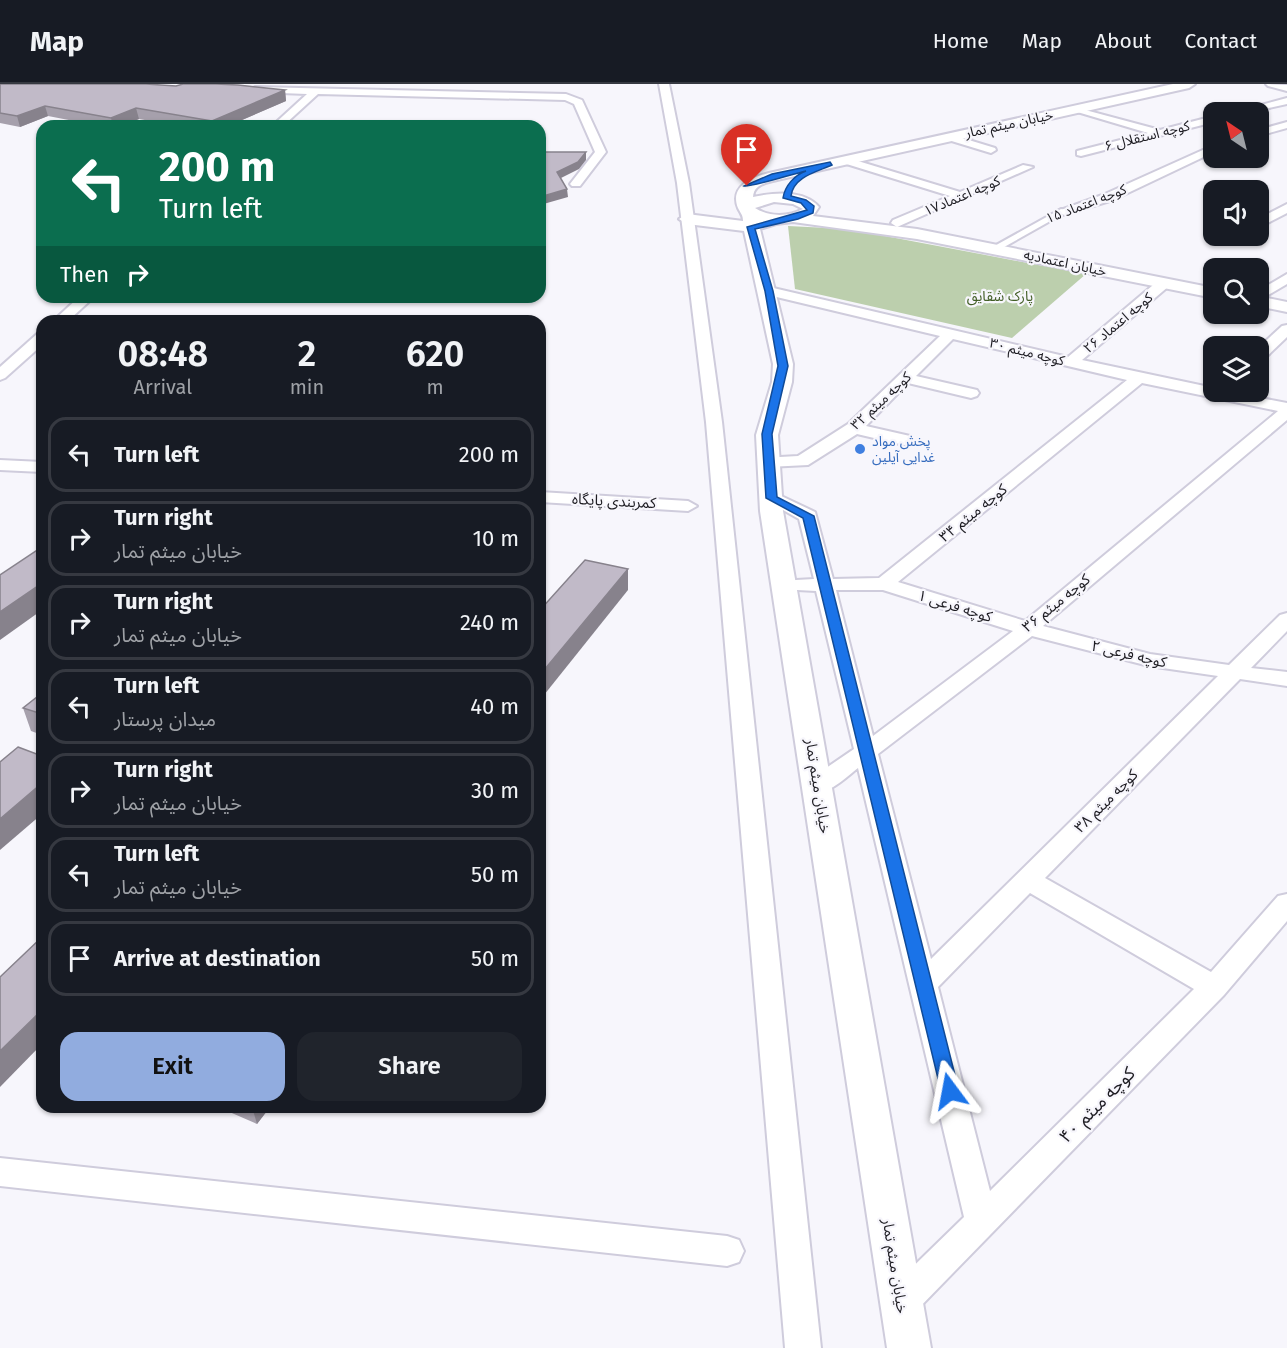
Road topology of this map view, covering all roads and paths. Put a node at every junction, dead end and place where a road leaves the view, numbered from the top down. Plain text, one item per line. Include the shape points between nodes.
1 (664, 84) edge
2 (1189, 84) edge
3 (1271, 84) edge
4 (1287, 88) edge
5 (246, 90) edge
6 (315, 92) junction
7 (1287, 101) edge
8 (1269, 105) edge
9 (1078, 109) junction
10 (284, 120) edge
11 (1203, 122) edge
12 (1287, 125) edge
13 (1269, 130) edge
14 (1158, 133) junction
15 (949, 137) junction
16 (991, 150) dead end
17 (1081, 153) dead end
18 (1203, 153) edge
19 (837, 162) junction
20 (1027, 167) dead end
21 (576, 184) dead end
22 (962, 196) junction
23 (787, 198) junction
24 (804, 202) junction
25 (1287, 208) edge
26 (1064, 211) joint
27 (749, 216) junction
28 (789, 218) junction
29 (1269, 218) edge
30 (687, 219) junction
31 (897, 223) junction
32 (917, 234) junction
33 (994, 249) junction
34 (1287, 278) edge
35 (1164, 283) junction
36 (769, 291) junction
37 (1203, 291) edge
38 (1269, 291) edge
39 (1269, 302) edge
40 (80, 303) edge
41 (1287, 308) edge
42 (67, 315) edge
43 (1287, 329) edge
44 (951, 333) junction
45 (36, 342) edge
46 (1269, 346) edge
47 (1071, 362) junction
48 (0, 375) edge
49 (905, 378) junction
50 (1139, 378) junction
51 (1203, 390) edge
52 (970, 393) dead end
53 (1256, 402) edge
54 (1287, 410) edge
55 (854, 428) junction
56 (904, 440) dead end
57 (768, 462) junction
58 (0, 465) edge
59 (36, 467) edge
60 (546, 497) edge
61 (771, 498) junction
62 (688, 506) dead end
63 (884, 584) junction
64 (785, 585) junction
65 (824, 585) junction
66 (1287, 619) edge
67 (1025, 628) junction
68 (1235, 673) junction
69 (1287, 679) edge
70 (868, 752) junction
71 (818, 785) junction
72 (1028, 880) junction
73 (1287, 903) edge
74 (924, 983) junction
75 (1214, 987) junction
76 (0, 1172) edge
77 (981, 1221) junction
78 (728, 1251) dead end
79 (901, 1302) junction
80 (803, 1348) edge
81 (909, 1348) edge

1 - 30 street
2 - 9 street, خیابان میثم تمار
3 - 4 street
5 - 6 street
6 - 10 street
6 - 21 street via 566,97 578,102 601,152
7 - 8 street
9 - 14 street
9 - 15 street, خیابان میثم تمار
11 - 14 street, کوچه استقلال ۶
12 - 13 street
14 - 17 street, کوچه استقلال ۶
15 - 16 street
15 - 19 street, خیابان میثم تمار
18 - 26 street, کوچه اعتماد ۱۵ via 1109,197
19 - 22 street
19 - 23 street, خیابان میثم تمار via 800,176 790,186
19 - 27 street, خیابان میثم تمار via 747,186 743,194
20 - 22 street, کوچه اعتماد۱۷
22 - 31 street, کوچه اعتماد۱۷
23 - 24 street, خیابان اعتمادیه
23 - 27 street, خیابان اعتمادیه via 753,201
24 - 28 street via 811,207 810,211
24 - 31 street, خیابان اعتمادیه
25 - 29 street
26 - 33 street, کوچه اعتماد ۱۵
27 - 28 street
27 - 30 street
27 - 36 street, خیابان میثم تمار
28 - 32 street, خیابان اعتمادیه
30 - 80 street via 714,422
31 - 32 street, خیابان اعتمادیه
32 - 33 street, خیابان اعتمادیه
33 - 35 street, خیابان اعتمادیه
34 - 38 street
35 - 37 street, خیابان اعتمادیه
35 - 47 street, کوچه اعتماد ۲۶
36 - 44 street, کوچه میثم ۳۰
36 - 57 street, خیابان میثم تمار via 783,366 767,434
39 - 41 street
40 - 42 street
43 - 46 street
44 - 47 street, کوچه میثم ۳۰
44 - 49 street, کوچه میثم ۳۲
45 - 48 street
47 - 50 street, کوچه میثم ۳۰
49 - 52 street
49 - 55 street, کوچه میثم ۳۲
50 - 51 street, کوچه میثم ۳۰
50 - 63 street, کوچه میثم ۳۴
53 - 54 street, کوچه میثم ۳۰
54 - 67 street, کوچه میثم ۳۶
55 - 56 street
55 - 57 street, کوچه میثم ۳۲ via 802,461
57 - 61 street, خیابان میثم تمار
58 - 59 street
60 - 62 street, کمربندی پایگاه
61 - 64 street, خیابان میثم تمار via 774,541
61 - 65 street via 808,516
63 - 65 street
63 - 67 street, کوچه فرعی ۱
64 - 65 street
64 - 71 street, خیابان میثم تمار
65 - 70 street
66 - 68 street, کوچه میثم ۳۸
67 - 68 street, کوچه فرعی ۲ via 1149,660
67 - 70 street, کوچه میثم ۳۶
68 - 69 street, کوچه فرعی ۲
68 - 72 street, کوچه میثم ۳۸
70 - 71 street, کوچه میثم ۳۶
70 - 74 street
71 - 79 street, خیابان میثم تمار
72 - 74 street, کوچه میثم ۳۸
72 - 75 street
73 - 75 street, کوچه میثم ۴۰
74 - 77 street
75 - 77 street, کوچه میثم ۴۰
76 - 78 street
77 - 79 street, کوچه میثم ۴۰
79 - 81 street, خیابان میثم تمار

